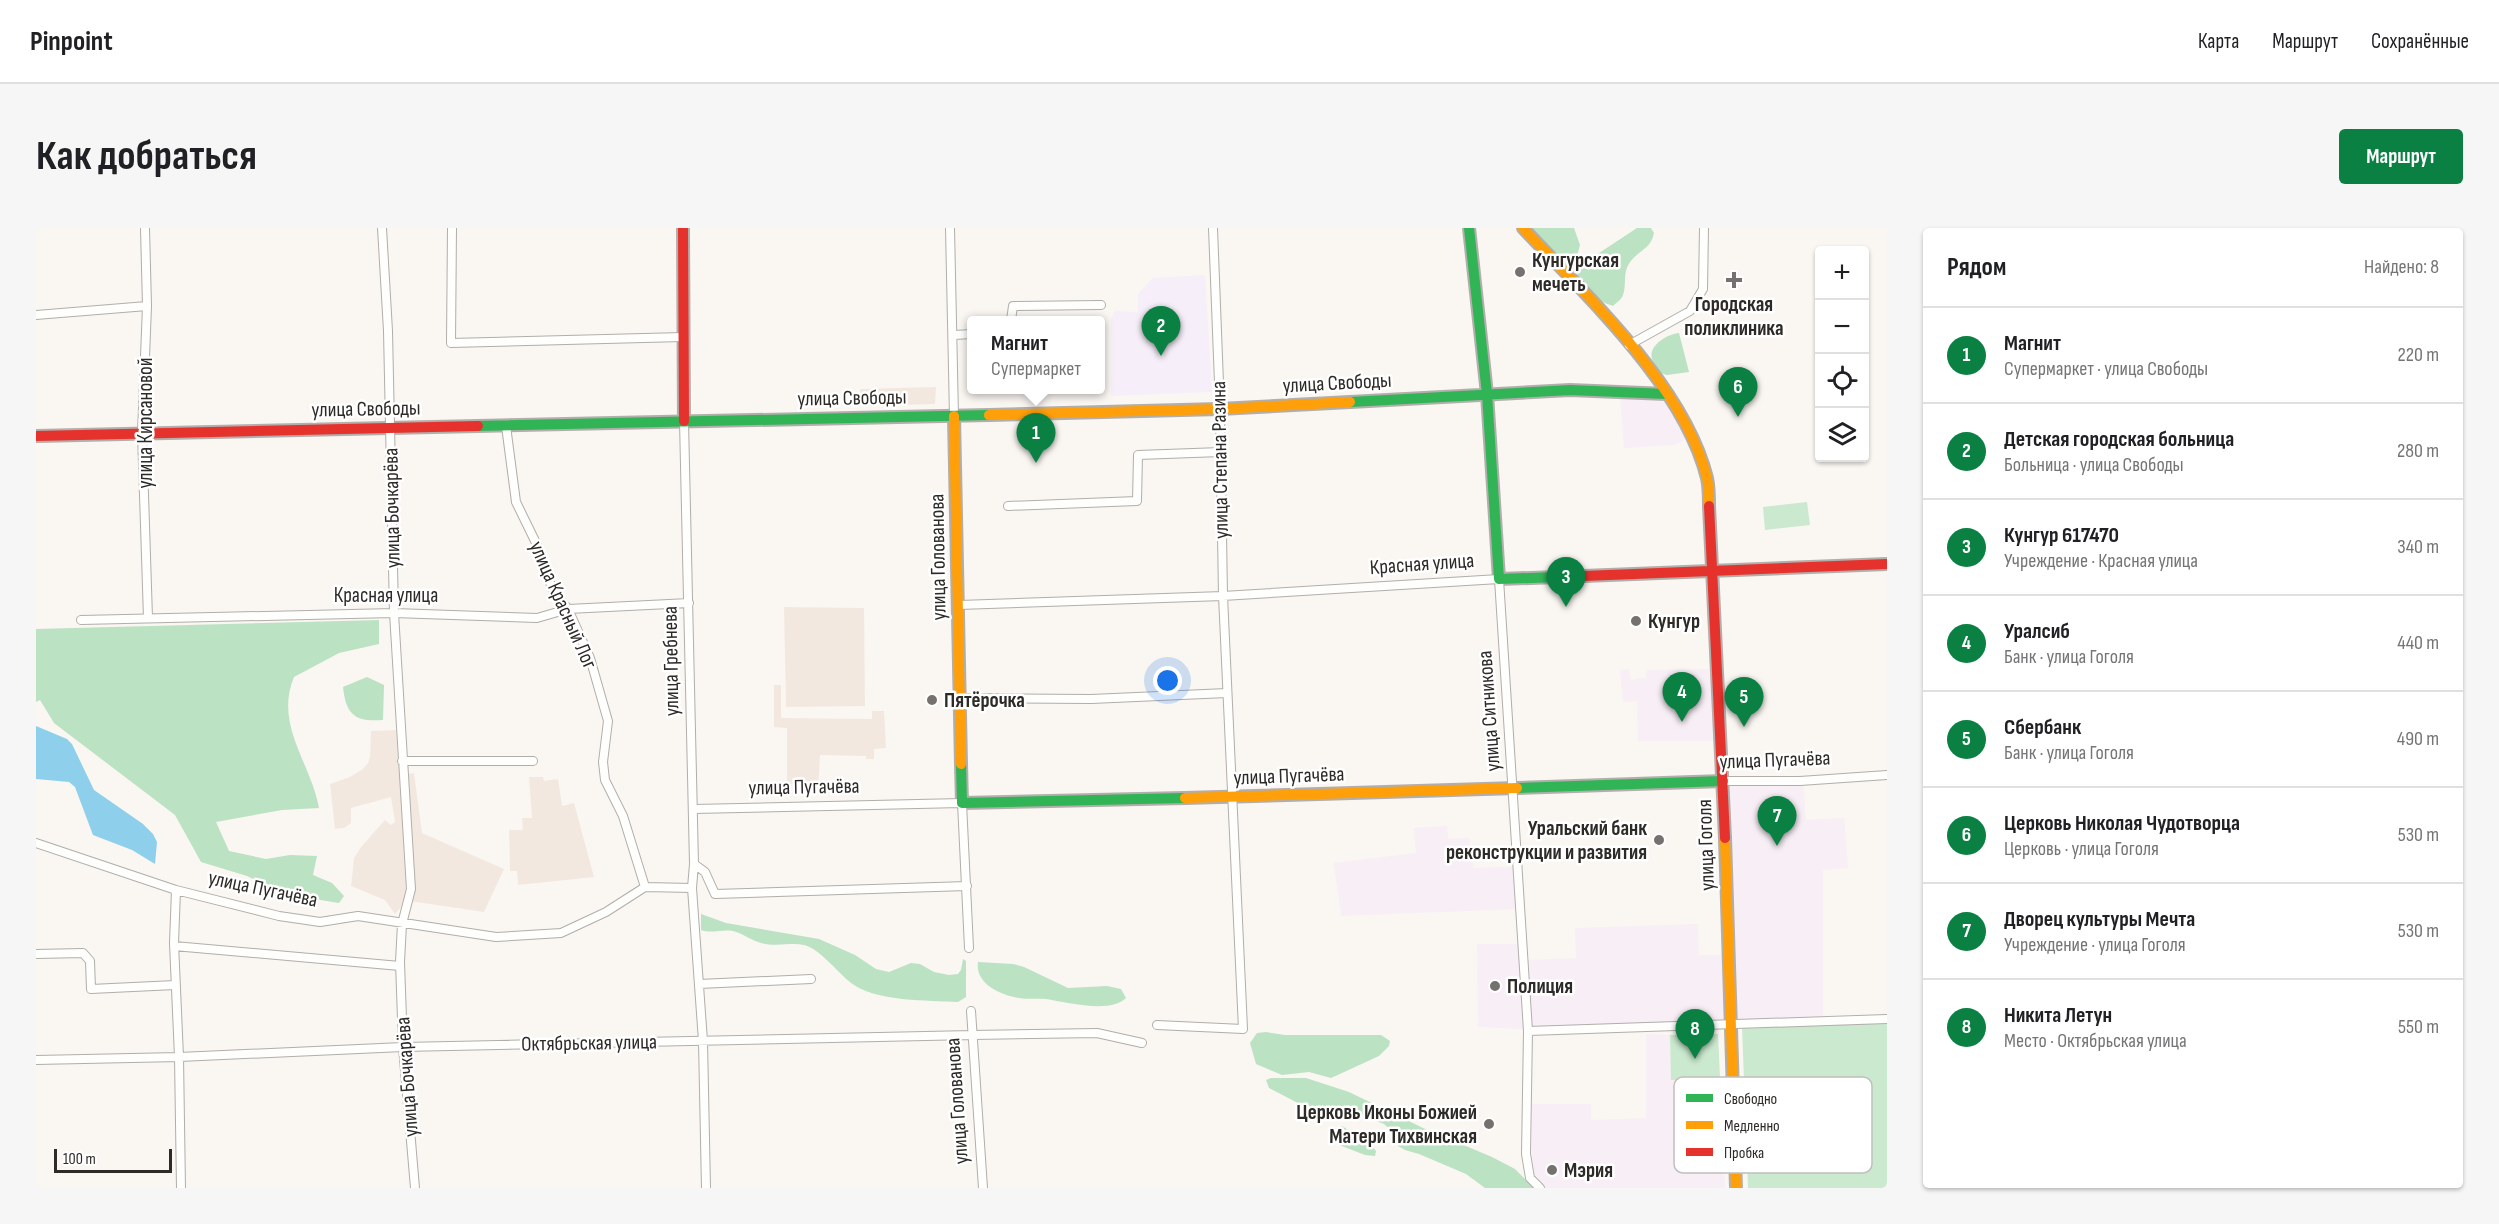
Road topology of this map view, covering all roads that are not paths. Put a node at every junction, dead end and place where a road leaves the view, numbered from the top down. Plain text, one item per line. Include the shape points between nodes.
1 (145, 228) edge
2 (382, 228) edge
3 (452, 228) edge
4 (683, 228) edge
5 (950, 228) edge
6 (1214, 228) edge
7 (1469, 228) edge
8 (1523, 228) edge
9 (1704, 228) edge
10 (1101, 305) dead end
11 (147, 306) junction
12 (36, 315) edge
13 (1012, 316) edge
14 (967, 334) edge
15 (954, 335) junction
16 (683, 337) junction
17 (1629, 345) junction
18 (1487, 394) junction
19 (1667, 394) junction
20 (1220, 409) junction
21 (954, 416) junction
22 (684, 422) junction
23 (506, 426) junction
24 (390, 428) junction
25 (142, 433) junction
26 (36, 436) edge
27 (1221, 452) junction
28 (1008, 506) dead end
29 (1887, 564) edge
30 (1713, 570) junction
31 (1499, 579) junction
32 (1223, 596) junction
33 (689, 603) junction
34 (959, 605) junction
35 (568, 609) junction
36 (394, 613) junction
37 (148, 618) junction
38 (81, 620) dead end
39 (1227, 693) junction
40 (961, 698) junction
41 (402, 761) junction
42 (533, 761) dead end
43 (1887, 775) edge
44 (1723, 781) junction
45 (1514, 787) junction
46 (1232, 797) junction
47 (962, 803) junction
48 (693, 809) junction
49 (36, 843) edge
50 (694, 864) junction
51 (967, 886) junction
52 (645, 887) junction
53 (692, 888) junction
54 (176, 890) junction
55 (402, 924) junction
56 (174, 946) junction
57 (969, 948) dead end
58 (36, 954) edge
59 (400, 966) junction
60 (811, 979) dead end
61 (699, 984) junction
62 (175, 986) junction
63 (971, 1011) dead end
64 (1887, 1019) edge
65 (1731, 1024) junction
66 (1157, 1025) dead end
67 (1528, 1031) junction
68 (972, 1035) junction
69 (702, 1041) junction
70 (1142, 1042) dead end
71 (404, 1047) junction
72 (179, 1057) junction
73 (36, 1060) edge
74 (1733, 1077) edge
75 (1736, 1173) edge
76 (181, 1188) edge
77 (416, 1188) edge
78 (706, 1188) edge
79 (982, 1188) edge
80 (1540, 1188) edge
81 (1736, 1188) edge

1 - 11 street, улица Кирсановой
2 - 24 street, улица Бочкарёва
3 - 16 street via 451,343
4 - 16 street, улица Гребнева
5 - 15 street, улица Голованова
6 - 20 street, улица Степана Разина
7 - 18 street, улица Ситникова
8 - 17 street, улица Гоголя
9 - 17 street via 1702,289 1690,311
10 - 13 street via 1014,306
11 - 12 street
11 - 25 street, улица Кирсановой
14 - 15 street
15 - 21 street, улица Голованова
16 - 22 street, улица Гребнева
17 - 19 street, улица Гоголя
18 - 19 street, улица Свободы via 1570,390
18 - 20 street, улица Свободы
18 - 31 street, улица Ситникова
19 - 30 street, улица Гоголя via 1704,460
20 - 21 street, улица Свободы
20 - 27 street, улица Степана Разина
21 - 22 street, улица Свободы
21 - 34 street, улица Голованова
22 - 23 street, улица Свободы
22 - 33 street, улица Гребнева
23 - 24 street, улица Свободы
23 - 35 street, улица Красный Лог via 516,502 553,591
24 - 25 street, улица Свободы
24 - 36 street, улица Бочкарёва
25 - 26 street, улица Свободы
25 - 37 street, улица Кирсановой
27 - 28 street via 1138,455 1137,501
27 - 32 street, улица Степана Разина
29 - 30 street, Красная улица
30 - 31 street, Красная улица
30 - 44 street, улица Гоголя
31 - 32 street, Красная улица
31 - 45 street, улица Ситникова
32 - 34 street, Красная улица
32 - 39 street, улица Степана Разина
33 - 35 street, Красная улица
33 - 48 street, улица Гребнева
34 - 40 street, улица Голованова
35 - 36 street, Красная улица via 537,618
35 - 52 street, улица Красный Лог via 590,658 608,721 605,780 623,816
36 - 37 street, Красная улица
36 - 41 street, улица Бочкарёва
37 - 38 street, Красная улица
39 - 40 street via 1091,699
39 - 46 street, улица Степана Разина
40 - 47 street, улица Голованова
41 - 42 street
41 - 55 street, улица Бочкарёва via 411,889
43 - 44 street, улица Пугачёва
44 - 45 street, улица Пугачёва
44 - 65 street, улица Гоголя
45 - 46 street, улица Пугачёва
45 - 67 street, улица Ситникова
46 - 47 street, улица Пугачёва
46 - 66 street, улица Степана Разина via 1243,1029
47 - 48 street, улица Пугачёва
47 - 51 street, улица Голованова
48 - 50 street, улица Гребнева
49 - 54 street, улица Пугачёва
50 - 51 street via 705,872 715,894
50 - 53 street, улица Гребнева
51 - 57 street, улица Голованова
52 - 53 street
52 - 55 street, улица Пугачёва via 606,912 561,933 496,937
53 - 61 street, улица Гребнева
54 - 55 street, улица Пугачёва via 279,916 320,922 358,916
54 - 56 street
55 - 59 street, улица Бочкарёва
56 - 59 street
56 - 62 street
58 - 62 street via 84,953 90,961 91,989
59 - 71 street, улица Бочкарёва
60 - 61 street
61 - 69 street, улица Гребнева
62 - 72 street
63 - 68 street, улица Голованова
64 - 65 street
65 - 67 street
65 - 74 street, улица Гоголя
67 - 80 street, улица Ситникова via 1526,1154 1530,1178
68 - 69 street, Октябрьская улица
68 - 70 street, Октябрьская улица via 1097,1033
68 - 79 street, улица Голованова
69 - 71 street, Октябрьская улица
69 - 78 street, улица Гребнева
71 - 72 street, Октябрьская улица
71 - 77 street, улица Бочкарёва
72 - 73 street, Октябрьская улица
72 - 76 street
75 - 81 street, улица Гоголя

